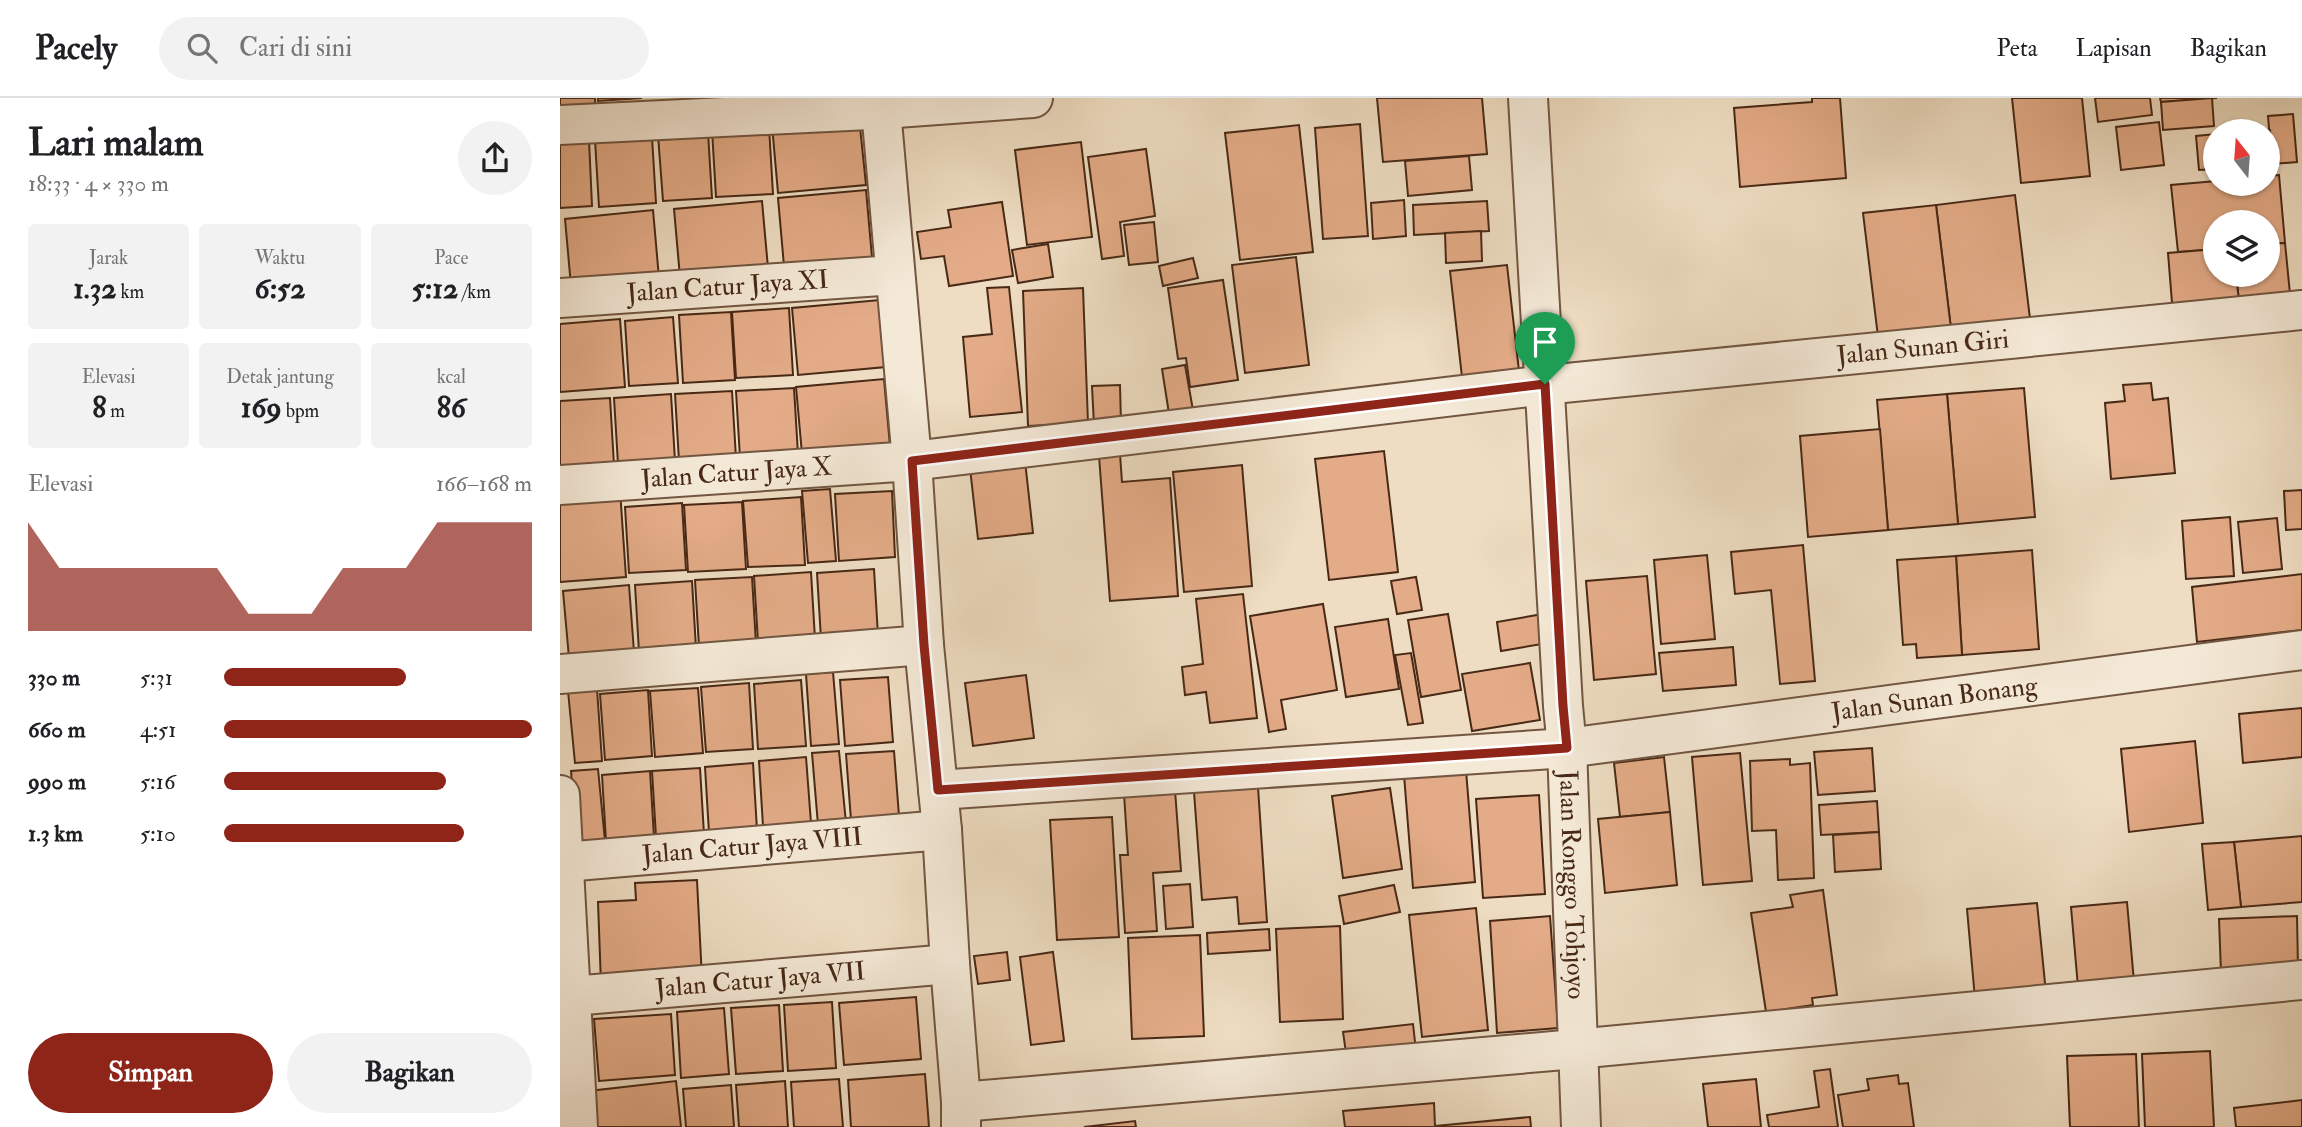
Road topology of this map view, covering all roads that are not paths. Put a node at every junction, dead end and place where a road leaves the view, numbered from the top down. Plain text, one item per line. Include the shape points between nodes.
1 (1033, 98) edge
2 (1528, 98) edge
3 (880, 103) edge
4 (560, 125) edge
5 (895, 275) junction
6 (560, 298) edge
7 (2302, 310) edge
8 (1545, 384) junction
9 (912, 461) junction
10 (560, 485) edge
11 (924, 645) junction
12 (2302, 650) edge
13 (560, 674) edge
14 (1567, 748) junction
15 (938, 790) junction
16 (560, 811) edge
17 (942, 830) junction
18 (564, 862) junction
19 (950, 964) junction
20 (2302, 980) edge
21 (572, 996) junction
22 (566, 1042) edge
23 (1576, 1049) junction
24 (961, 1115) edge
25 (578, 1127) edge
26 (1581, 1127) edge

1 - 3 street
2 - 8 street, Jalan Ronggo Tohjoyo
3 - 4 street
3 - 5 street
5 - 6 street, Jalan Catur Jaya XI
5 - 9 street
7 - 8 street, Jalan Sunan Giri
8 - 9 street, Jalan Sunan Giri
8 - 14 street, Jalan Ronggo Tohjoyo
9 - 10 street, Jalan Catur Jaya X
9 - 11 street
11 - 13 street
11 - 15 street
12 - 14 street, Jalan Sunan Bonang
14 - 15 street, Jalan Sunan Bonang
14 - 23 street, Jalan Ronggo Tohjoyo
15 - 17 street
16 - 18 street
17 - 18 street, Jalan Catur Jaya VIII
17 - 19 street
18 - 21 street
19 - 21 street, Jalan Catur Jaya VII
19 - 24 street
20 - 23 street
21 - 22 street
22 - 25 street
23 - 24 street
23 - 26 street, Jalan Ronggo Tohjoyo

